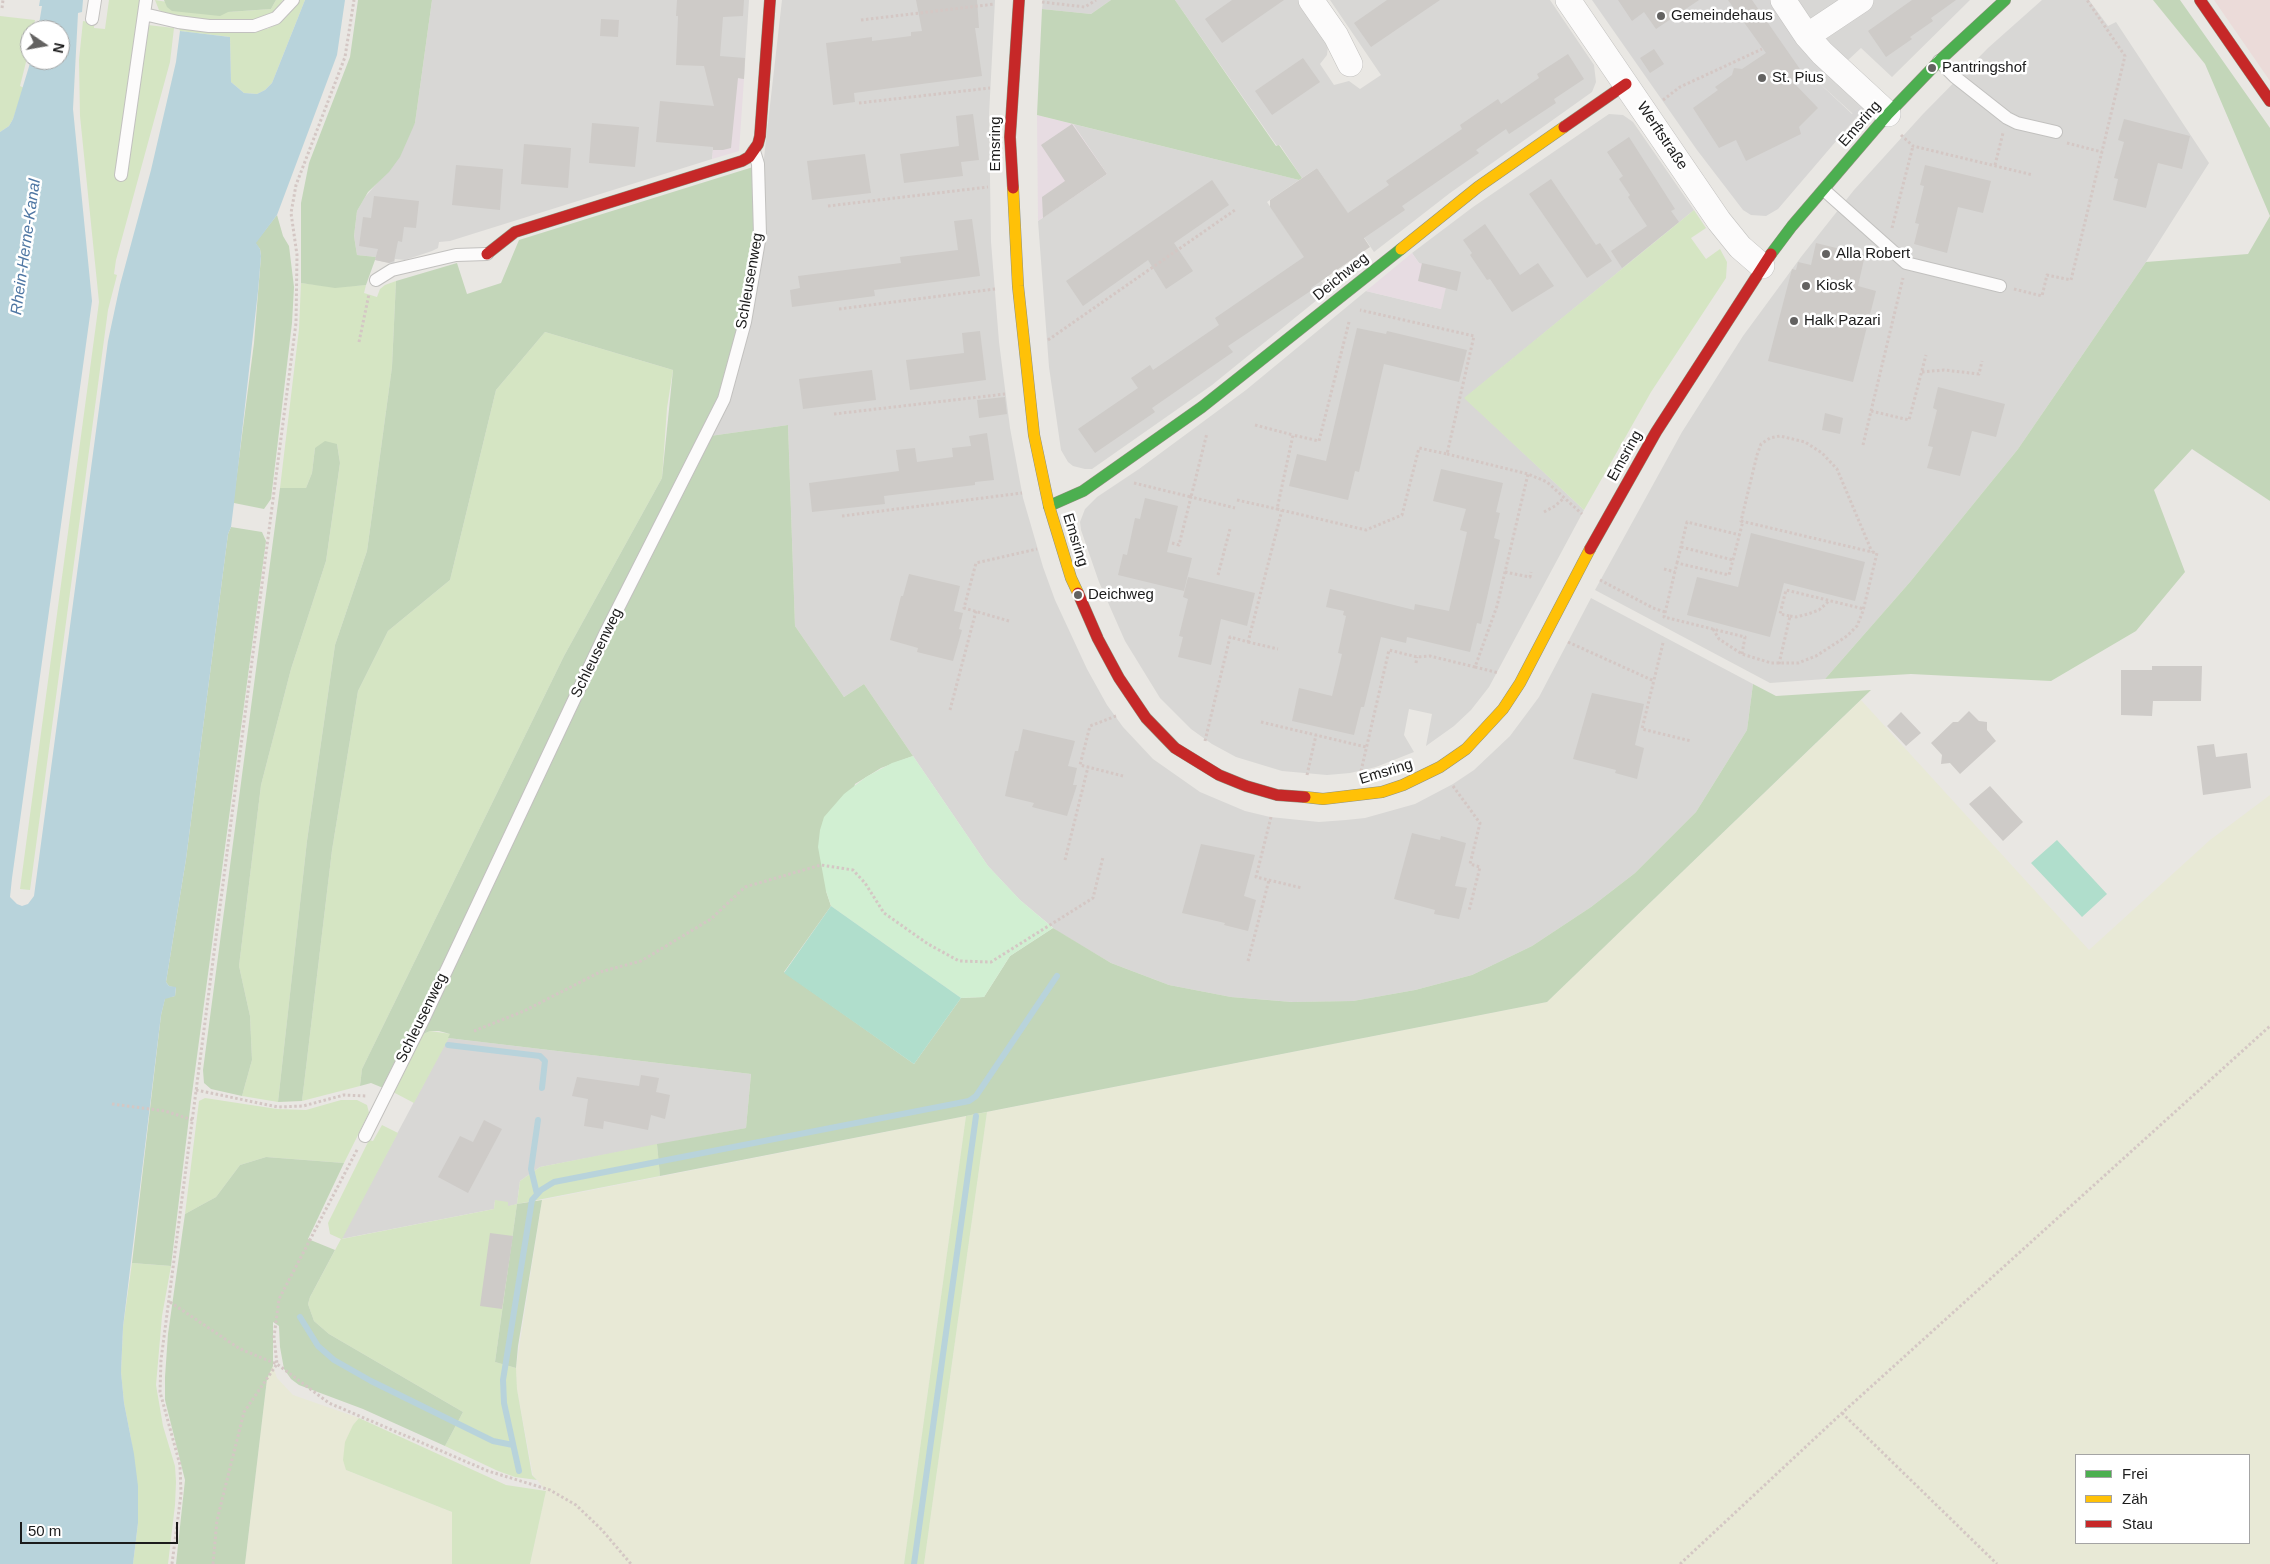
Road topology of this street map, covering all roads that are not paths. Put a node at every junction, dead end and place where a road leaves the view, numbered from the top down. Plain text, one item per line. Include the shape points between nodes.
1 (95, 0) edge
2 (146, 0) edge
3 (293, 0) edge
4 (770, 0) edge
5 (1311, 0) edge
6 (1568, 0) edge
7 (1783, 0) edge
8 (1861, 0) edge
9 (2005, 0) edge
10 (2200, 0) edge
11 (1019, 3) edge
12 (144, 14) junction
13 (92, 19) dead end
14 (1807, 36) junction
15 (1939, 61) junction
16 (1350, 64) dead end
17 (1626, 84) junction
18 (2270, 101) edge
19 (1886, 117) junction
20 (2056, 132) road end
21 (754, 151) junction
22 (122, 175) dead end
23 (1824, 190) junction
24 (488, 254) joint
25 (1762, 266) junction
26 (376, 280) road end
27 (2000, 286) road end
28 (1049, 506) junction
29 (364, 1136) road end

1 - 13 lane
2 - 12 lane
3 - 12 lane via 276,18 254,26 209,26
4 - 21 street, Schleusenweg via 760,136
5 - 16 street via 1336,36
6 - 17 street, Werftstraße
7 - 14 street
8 - 14 street
9 - 15 street, Emsring
10 - 18 street
11 - 28 street, Emsring via 1012,85 1011,184 1028,391
12 - 22 lane
14 - 19 street
15 - 19 street, Emsring
15 - 20 lane via 2007,118
17 - 25 street, Werftstraße via 1719,221 1740,247
17 - 28 street, Deichweg via 1478,187 1202,407 1083,491
19 - 23 street, Emsring
21 - 24 street via 742,161 514,232
21 - 29 lane, Schleusenweg via 758,164 760,235 745,322 724,399 606,634 424,1018
23 - 25 street, Emsring
23 - 27 lane via 1906,262
24 - 26 lane via 456,255 392,270
25 - 28 street, Emsring via 1656,432 1504,709 1466,748 1440,767 1403,785 1360,796 1301,798 1277,795 1237,783 1192,760 1164,737 1136,705 1098,639 1071,578

